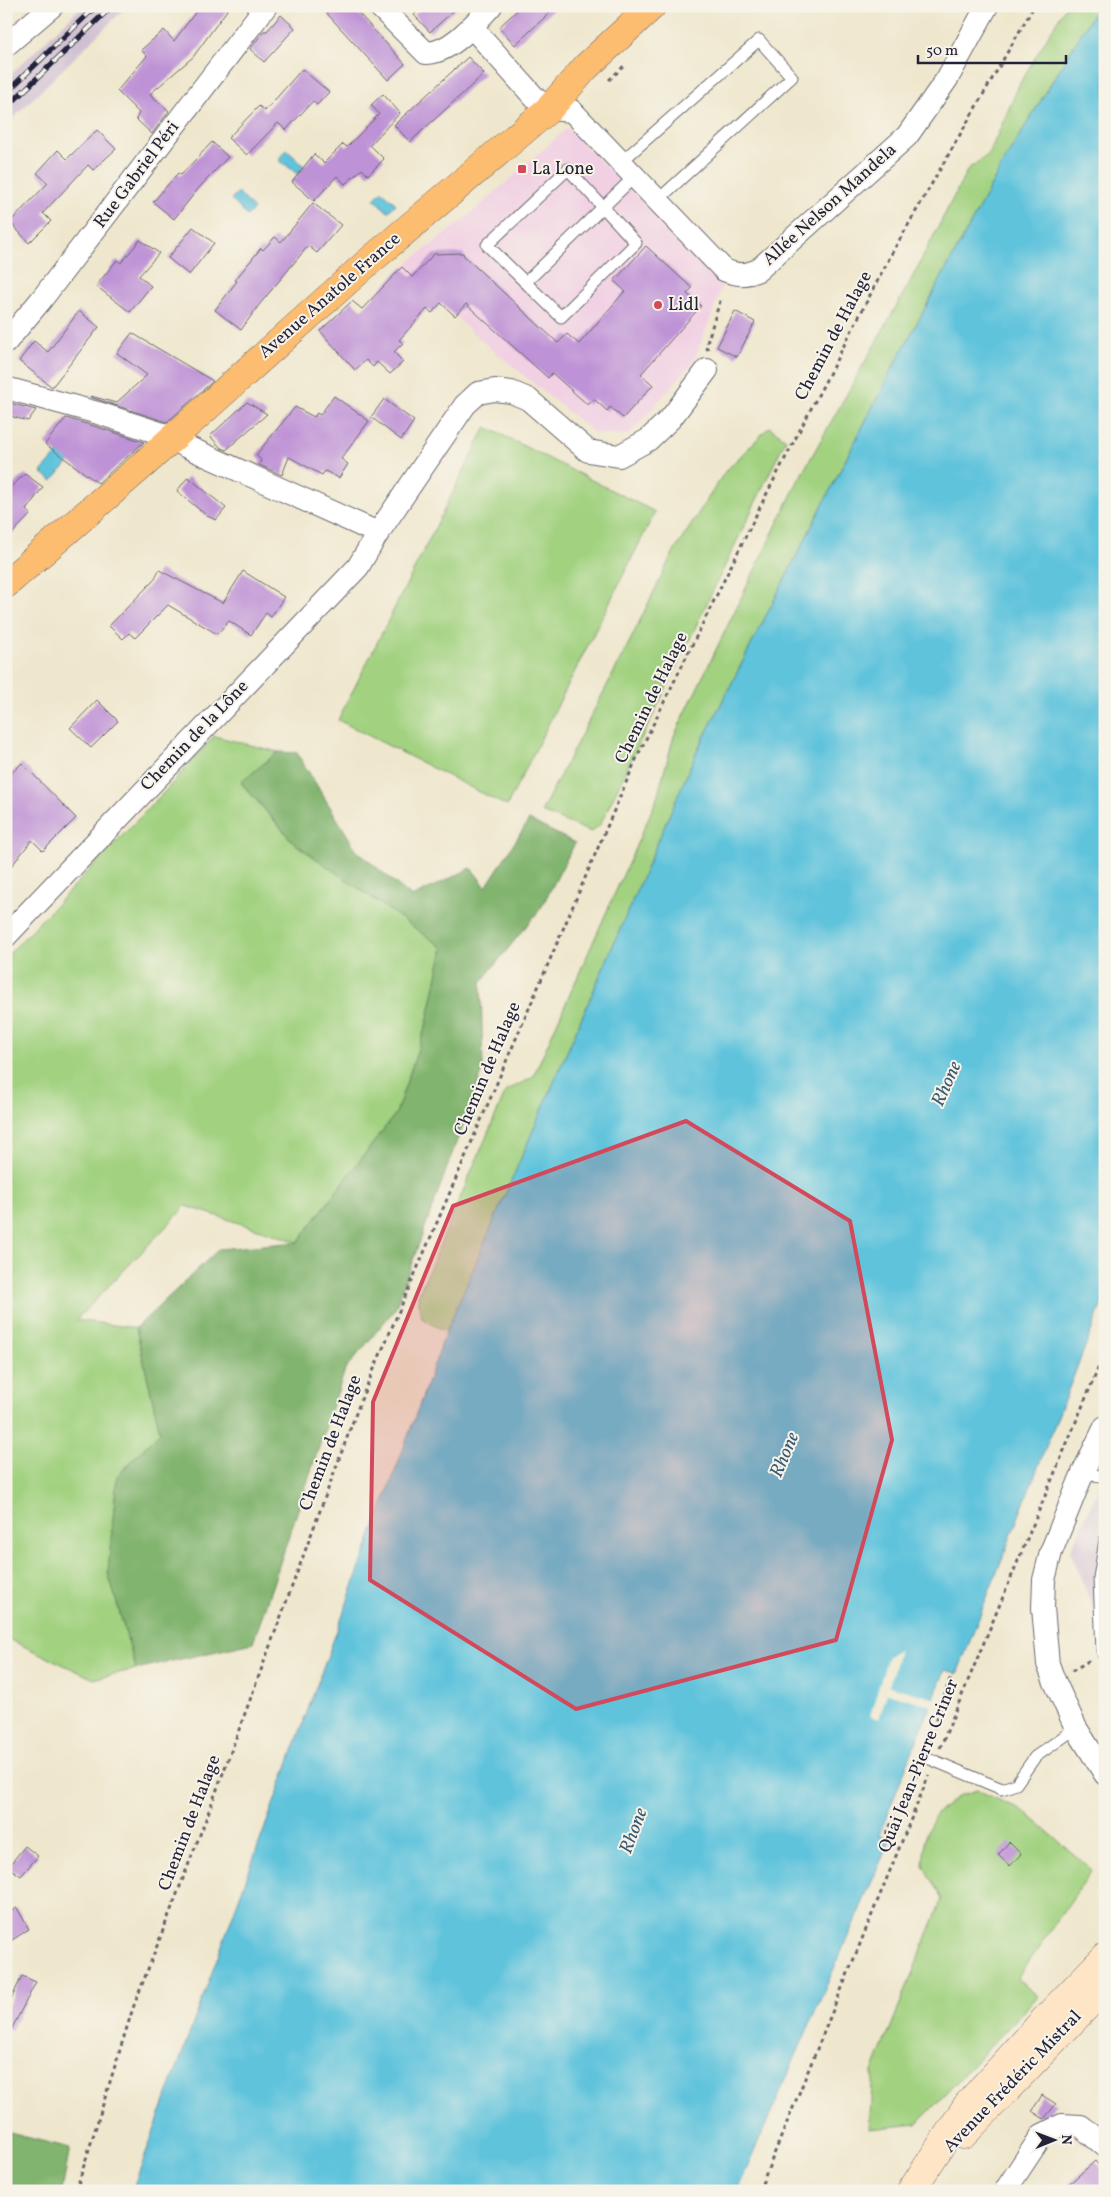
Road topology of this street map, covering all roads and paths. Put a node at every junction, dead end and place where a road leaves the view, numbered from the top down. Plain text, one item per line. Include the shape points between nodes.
1 (52, 6) edge
2 (266, 6) edge
3 (380, 6) edge
4 (491, 6) edge
5 (652, 6) edge
6 (987, 6) edge
7 (1034, 6) edge
8 (472, 27) junction
9 (6, 46) edge
10 (549, 109) junction
11 (628, 169) junction
12 (658, 200) junction
13 (603, 207) junction
14 (525, 283) junction
15 (721, 298) dead end
16 (6, 342) edge
17 (707, 370) joint
18 (6, 388) edge
19 (172, 437) junction
20 (378, 533) junction
21 (6, 584) edge
22 (6, 936) edge
23 (1105, 1352) edge
24 (1105, 1427) edge
25 (1084, 1470) junction
26 (1105, 1479) edge
27 (1105, 1540) edge
28 (1104, 1654) edge
29 (951, 1676) dead end
30 (1054, 1680) junction
31 (1076, 1728) junction
32 (930, 1759) junction
33 (1105, 1774) edge
34 (886, 1834) dead end
35 (1105, 1958) edge
36 (1105, 1987) edge
37 (1105, 2146) edge
38 (916, 2184) edge
39 (76, 2191) edge
40 (759, 2191) edge
41 (1005, 2191) edge

1 - 9 street
2 - 16 street, Rue Gabriel Péri via 42,300
3 - 8 street via 426,53 435,53
4 - 8 street
5 - 10 main road, Avenue Anatole France via 586,67
6 - 12 street, Allée Nelson Mandela via 947,78 907,136 758,270 737,275 724,270
7 - 39 path, Chemin de Halage via 892,253 764,499 637,757 362,1397 133,2008
8 - 10 street via 535,98
10 - 11 street, Allée Nelson Mandela via 572,111
10 - 19 main road, Avenue Anatole France via 366,264
11 - 12 street, Allée Nelson Mandela
11 - 12 lane via 759,40 792,77
11 - 13 lane
13 - 14 lane
13 - 14 lane via 636,243 561,317
13 - 14 lane via 568,170 488,245
15 - 17 path via 706,346 710,353
17 - 20 street, Chemin de la Lône via 670,418 648,440 619,456 588,451 528,399 495,390 478,394 465,404
18 - 19 street
19 - 20 street via 185,446
19 - 21 main road, Avenue Anatole France
20 - 22 street, Chemin de la Lône via 358,567
23 - 32 path, Quai Jean-Pierre Criner
24 - 25 street
25 - 26 lane
25 - 30 street via 1051,1552 1044,1580 1042,1608 1048,1664
27 - 28 lane via 1099,1578
28 - 30 path
29 - 32 path
30 - 31 street
31 - 32 lane via 1035,1757 1016,1784 1002,1789
31 - 33 street
32 - 34 path
32 - 40 path, Quai Jean-Pierre Criner
35 - 38 main road, Avenue Frédéric Mistral via 968,2104
36 - 38 main road, Avenue Frédéric Mistral
37 - 41 street via 1081,2126 1062,2125 1042,2136

